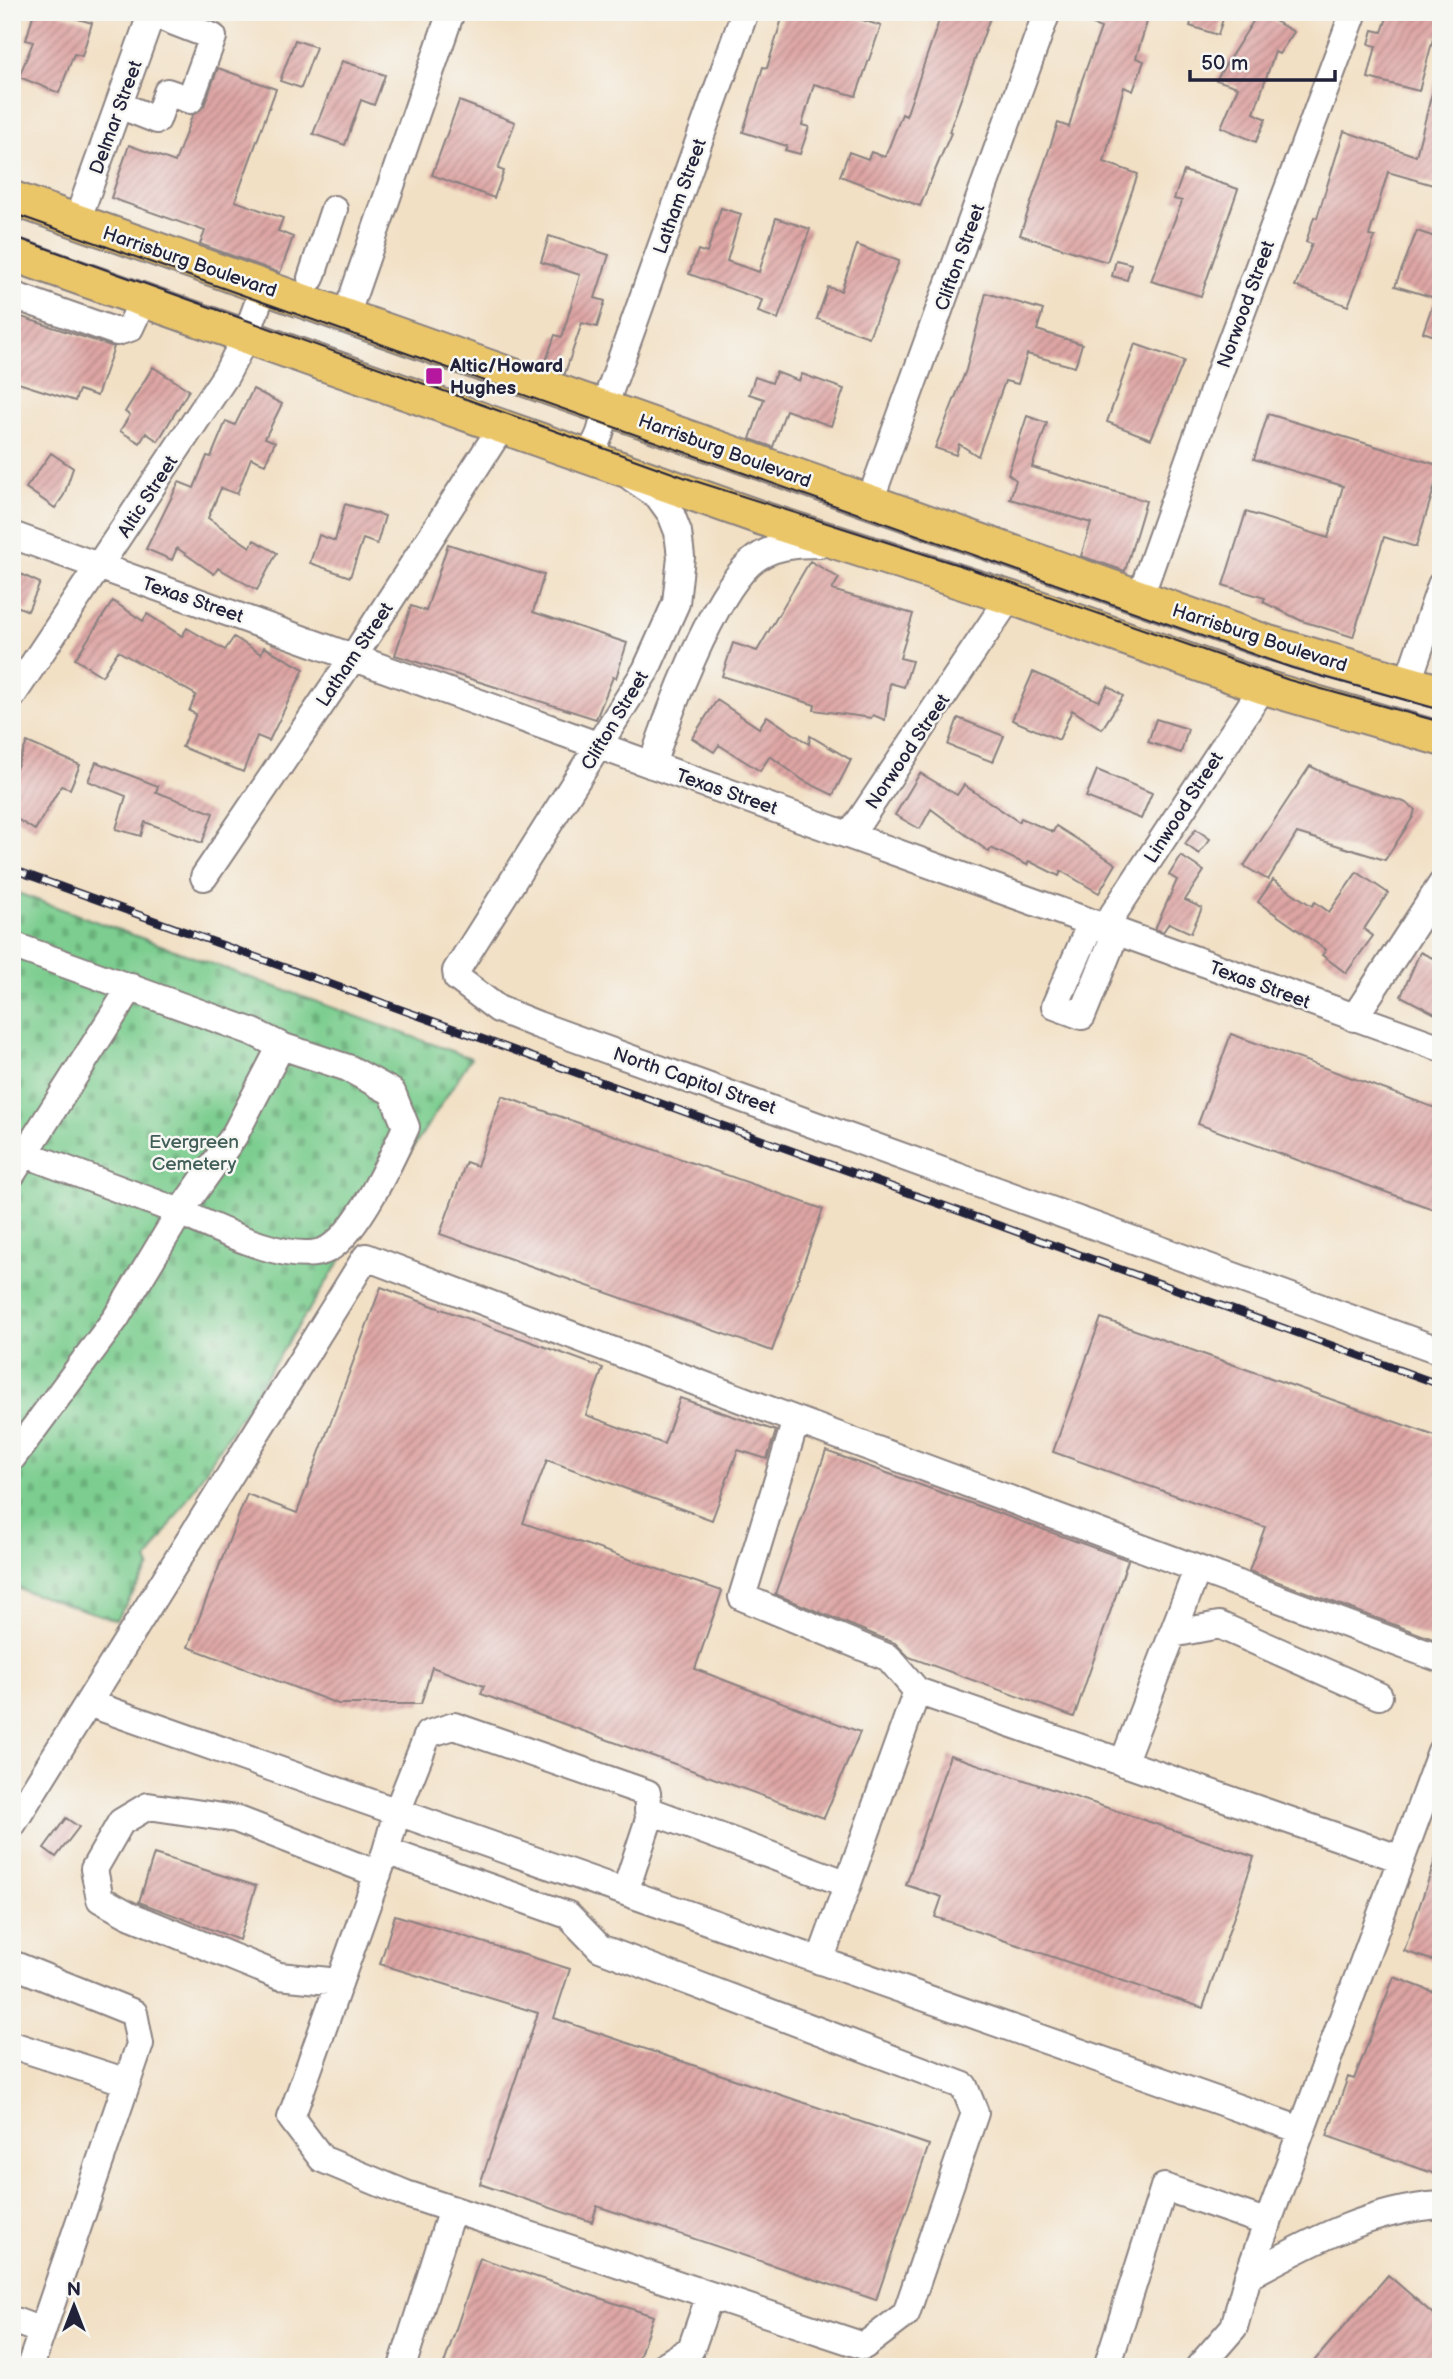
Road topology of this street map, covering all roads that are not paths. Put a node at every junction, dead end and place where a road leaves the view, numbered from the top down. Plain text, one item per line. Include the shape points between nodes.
1 (451, 12) edge
2 (745, 12) edge
3 (1047, 12) edge
4 (1354, 12) edge
5 (152, 13) edge
6 (118, 105) junction
7 (12, 198) edge
8 (334, 209) dead end
9 (77, 221) junction
10 (324, 239) junction
11 (367, 253) junction
12 (12, 254) edge
13 (311, 278) dead end
14 (264, 287) junction
15 (12, 295) edge
16 (143, 300) junction
17 (346, 316) junction
18 (246, 336) junction
19 (604, 407) junction
20 (501, 428) junction
21 (585, 457) junction
22 (616, 468) junction
23 (870, 501) junction
24 (12, 536) edge
25 (842, 544) junction
26 (100, 567) junction
27 (1441, 585) edge
28 (1140, 597) junction
29 (1009, 598) junction
30 (354, 656) junction
31 (1408, 682) junction
32 (1262, 687) junction
33 (1441, 689) edge
34 (12, 696) edge
35 (1441, 739) edge
36 (600, 747) junction
37 (1441, 750) edge
38 (652, 765) junction
39 (851, 834) junction
40 (204, 877) dead end
41 (1441, 884) edge
42 (1104, 928) junction
43 (12, 946) edge
44 (456, 971) joint
45 (131, 987) junction
46 (1354, 1018) junction
47 (281, 1046) junction
48 (1441, 1048) edge
49 (17, 1159) edge
50 (180, 1212) junction
51 (1441, 1351) edge
52 (796, 1420) junction
53 (12, 1458) edge
54 (1197, 1570) junction
55 (1172, 1634) junction
56 (1441, 1658) edge
57 (917, 1691) junction
58 (1379, 1696) dead end
59 (88, 1703) junction
60 (1441, 1751) edge
61 (1123, 1763) junction
62 (648, 1810) junction
63 (397, 1812) junction
64 (12, 1825) edge
65 (1401, 1859) junction
66 (382, 1862) junction
67 (848, 1884) junction
68 (625, 1892) junction
69 (820, 1961) junction
70 (12, 1964) edge
71 (339, 1982) junction
72 (12, 2045) edge
73 (127, 2082) junction
74 (1301, 2130) junction
75 (1441, 2205) edge
76 (452, 2209) junction
77 (1268, 2223) junction
78 (1248, 2276) junction
79 (710, 2295) junction
80 (12, 2320) edge
81 (42, 2331) junction
82 (30, 2367) edge
83 (402, 2367) edge
84 (662, 2367) edge
85 (1107, 2367) edge
86 (1199, 2367) edge

1 - 11 street
2 - 19 street, Latham Street
3 - 23 street, Clifton Street
4 - 28 street, Norwood Street
5 - 6 street, Delmar Street
5 - 6 street via 213,37 190,100 167,92 157,120
6 - 9 street, Delmar Street
7 - 9 main road, Harrisburg Boulevard
8 - 10 street
9 - 14 main road, Harrisburg Boulevard
10 - 11 street
10 - 13 street
11 - 17 street
12 - 16 main road
14 - 17 main road, Harrisburg Boulevard
14 - 18 street, Altic Street
15 - 16 street via 117,332 130,328
16 - 18 main road
17 - 19 main road, Harrisburg Boulevard
18 - 20 main road
18 - 26 street, Altic Street via 226,375
19 - 21 street, Latham Street via 604,425
19 - 23 main road, Harrisburg Boulevard
20 - 21 main road
20 - 30 street, Latham Street
21 - 22 main road
22 - 25 main road
22 - 36 street, Clifton Street via 658,496 678,532 681,557 676,603 646,670
23 - 28 main road, Harrisburg Boulevard
24 - 26 street, Texas Street
25 - 29 main road
25 - 38 street via 790,543 752,561 727,588 665,724
26 - 30 street, Texas Street
26 - 34 street, Altic Street
27 - 31 street
28 - 31 main road, Harrisburg Boulevard via 1267,642
29 - 32 main road
29 - 39 street, Norwood Street
30 - 36 street, Texas Street
30 - 40 street, Latham Street
31 - 33 main road, Harrisburg Boulevard
32 - 35 main road
32 - 37 main road
32 - 42 street, Linwood Street
36 - 38 street, Texas Street
36 - 44 street, Clifton Street
38 - 39 street, Texas Street
39 - 42 street, Texas Street
41 - 46 street
42 - 46 street, Texas Street
43 - 45 street
44 - 51 street, North Capitol Street via 457,978 498,1009 538,1025
45 - 47 street
45 - 49 street
46 - 48 street, Texas Street
47 - 50 street via 234,1136
47 - 50 street via 348,1068 391,1092 406,1127 383,1178 328,1249 303,1254 257,1243
49 - 50 street
50 - 53 street via 116,1318
52 - 54 street
52 - 57 street via 742,1598 889,1658
52 - 59 street via 366,1257
54 - 55 street
54 - 56 street
55 - 58 street via 1219,1625
55 - 61 street
57 - 61 street
57 - 67 street
59 - 63 street
59 - 64 street
60 - 65 street
61 - 65 street
62 - 63 street via 648,1793 454,1726 428,1734
62 - 67 street
62 - 68 street
63 - 66 street
63 - 68 street
65 - 74 street
66 - 71 street
66 - 71 street via 236,1819 148,1806 121,1822 94,1869 100,1899 129,1914 279,1976
66 - 79 street via 568,1915 600,1948 964,2086 975,2113 906,2314 864,2346
67 - 69 street
68 - 69 street
69 - 74 street
70 - 73 street via 134,2013 140,2044
71 - 76 street via 291,2118 322,2159
72 - 73 street
73 - 81 street
74 - 77 street
75 - 78 street via 1384,2214 1308,2243
76 - 79 street
76 - 83 street
77 - 78 street
77 - 85 street via 1164,2188
78 - 86 street via 1234,2328
79 - 84 street via 691,2349
80 - 81 street
81 - 82 street

